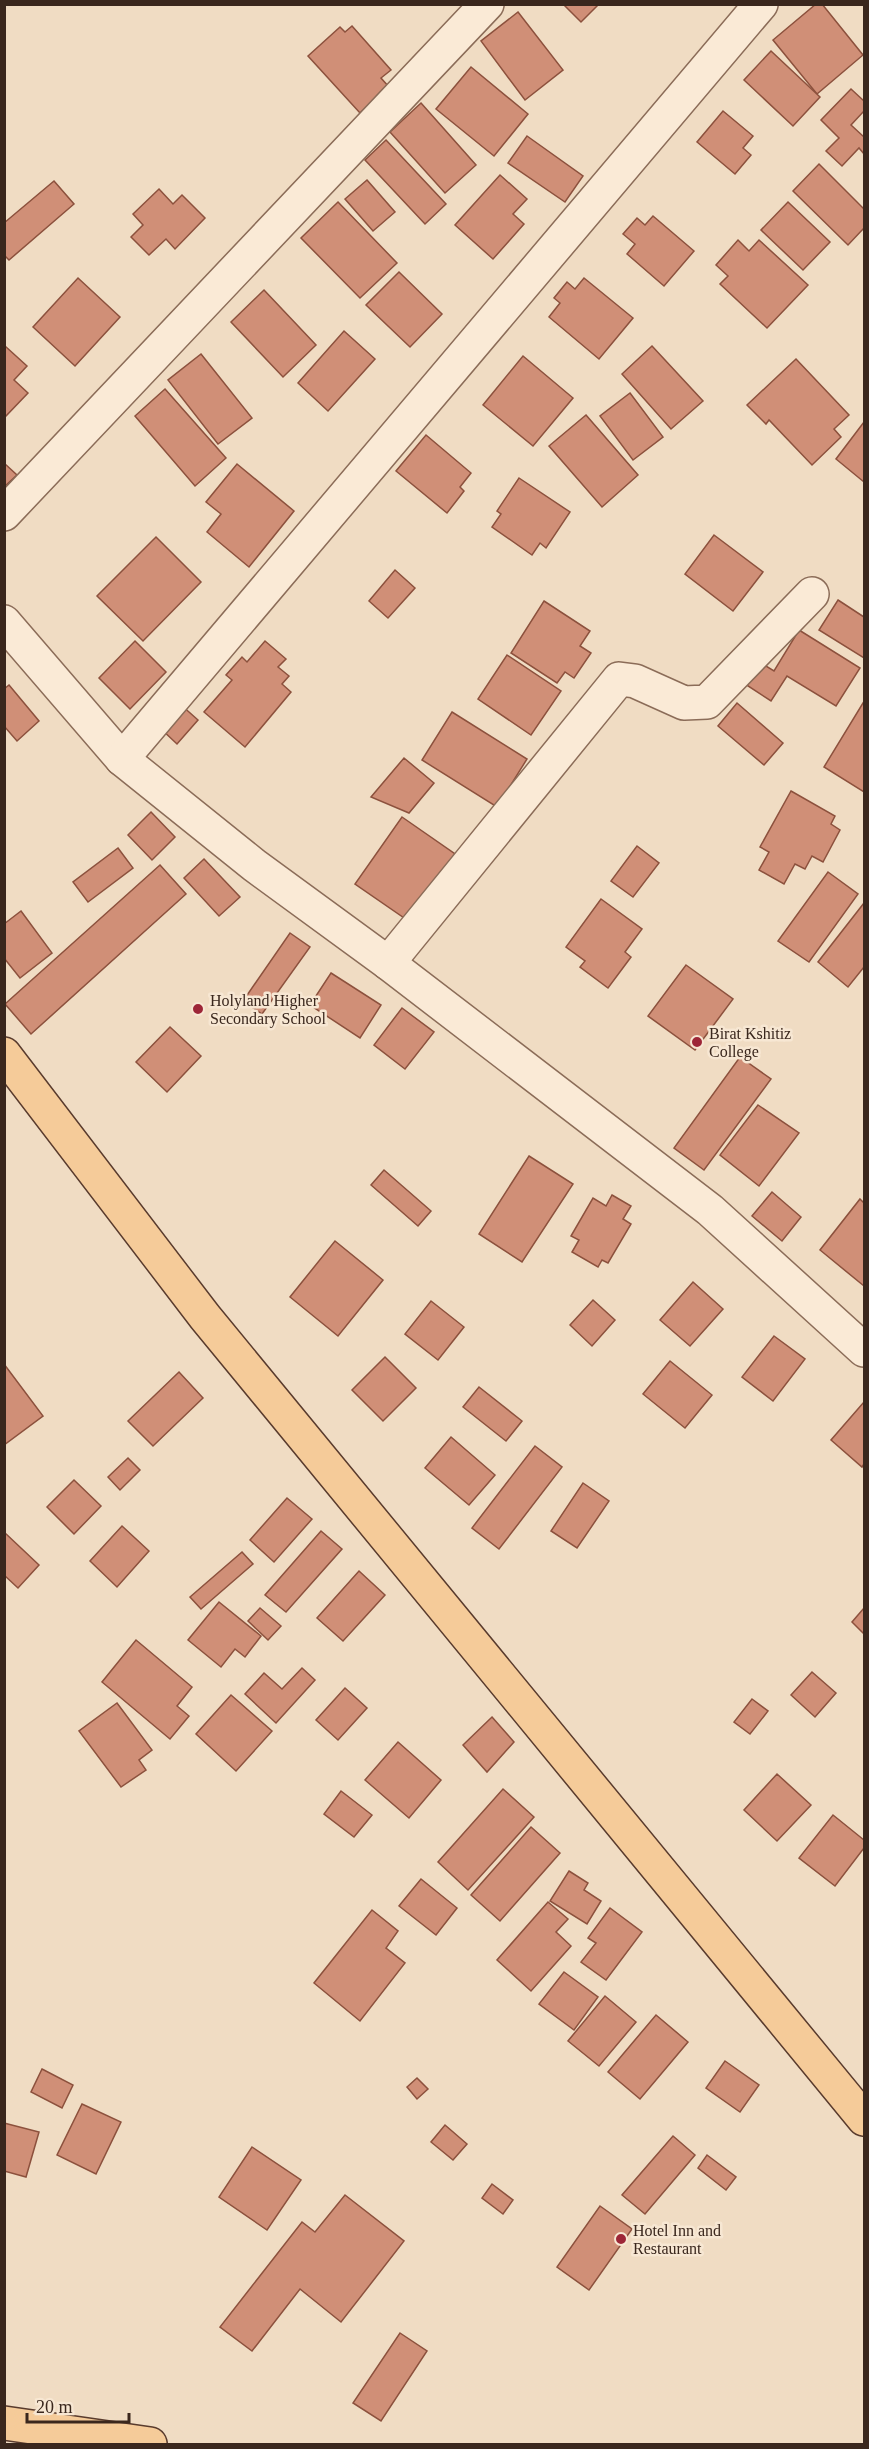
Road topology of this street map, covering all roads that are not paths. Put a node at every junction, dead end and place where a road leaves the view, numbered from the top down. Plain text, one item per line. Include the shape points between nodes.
1 (487, 4) edge
2 (761, 4) edge
3 (4, 514) edge
4 (812, 594) dead end
5 (4, 622) edge
6 (122, 759) junction
7 (388, 963) junction
8 (4, 1054) edge
9 (864, 1350) edge
10 (864, 2119) edge
11 (4, 2423) edge
12 (150, 2445) edge

1 - 3 street
2 - 6 street
4 - 7 street via 707,702 684,703 635,681 619,679
5 - 6 street
6 - 7 street via 254,866
7 - 9 street via 710,1210
8 - 10 main road via 205,1317
11 - 12 main road

